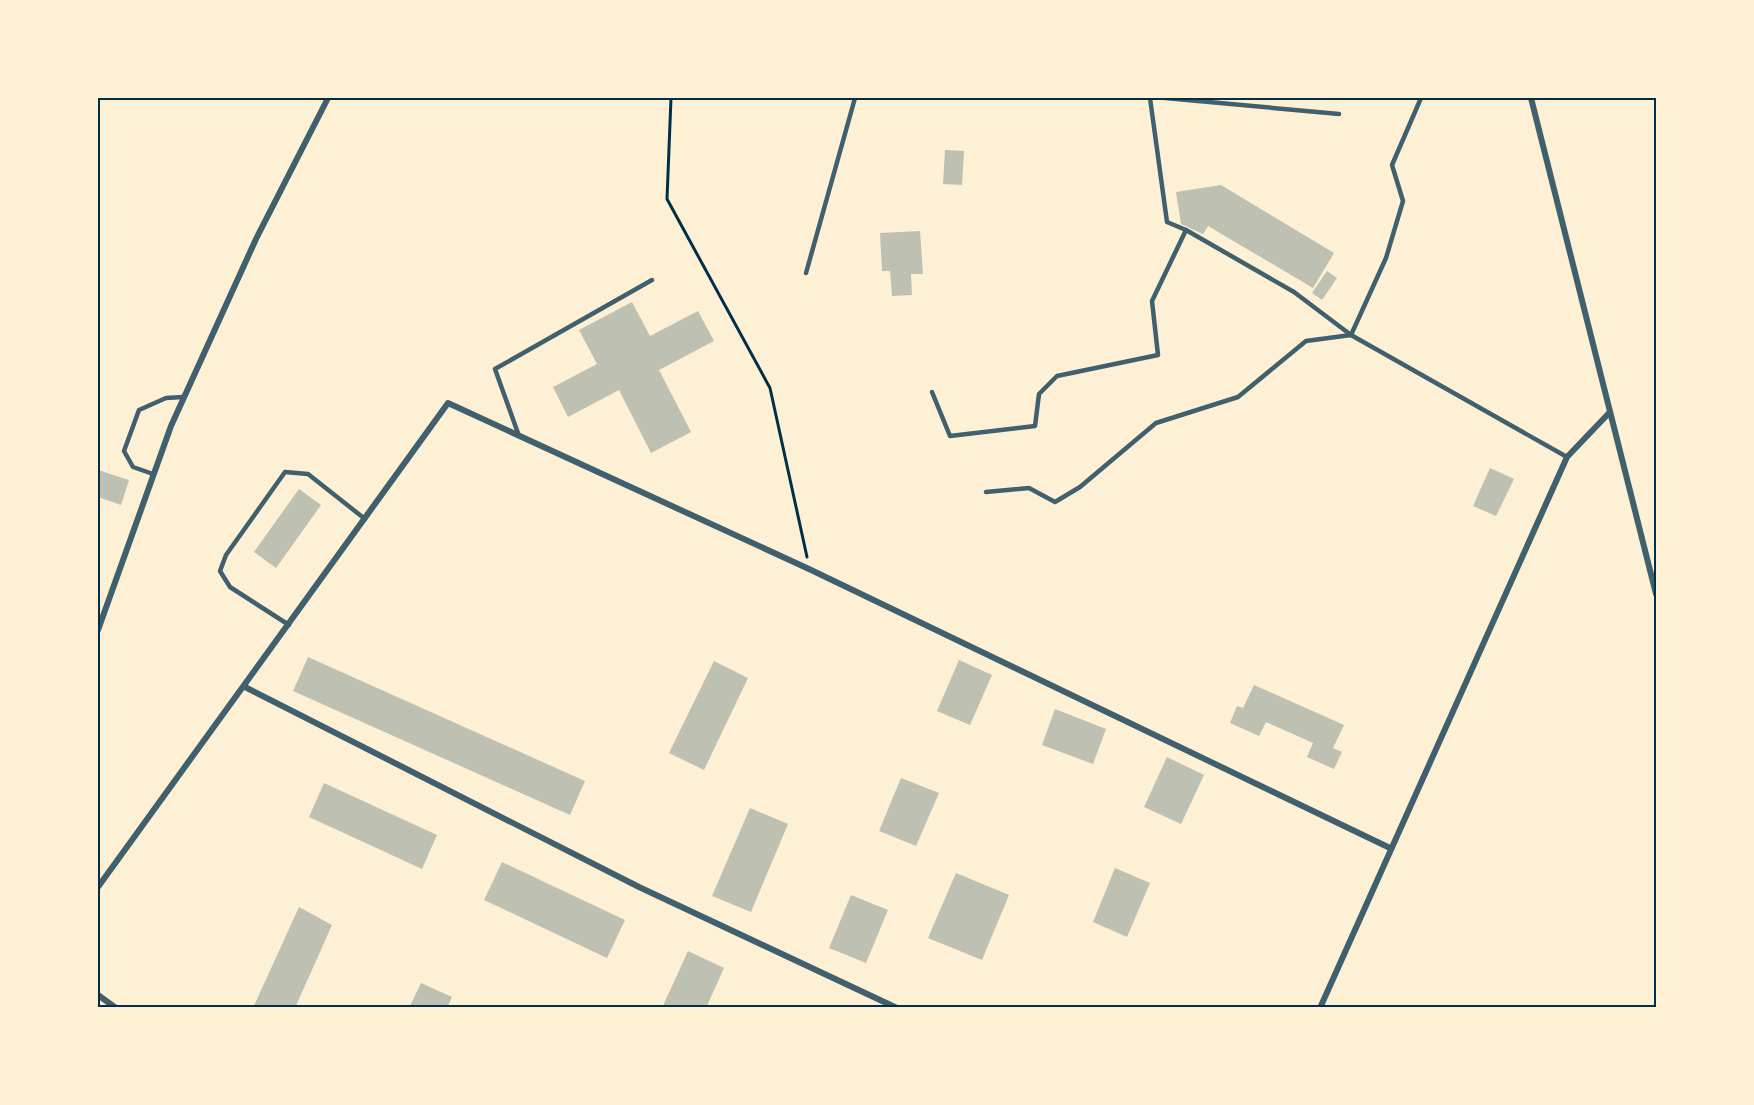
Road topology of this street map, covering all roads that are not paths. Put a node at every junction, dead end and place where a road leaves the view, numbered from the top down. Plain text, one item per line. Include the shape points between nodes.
1 (328, 98) edge
2 (855, 98) edge
3 (1150, 98) edge
4 (1165, 98) edge
5 (1421, 98) edge
6 (1531, 98) edge
7 (1339, 114) dead end
8 (1186, 230) junction
9 (806, 273) dead end
10 (652, 280) dead end
11 (1351, 335) junction
12 (932, 392) dead end
13 (183, 397) junction
14 (1610, 412) junction
15 (519, 435) junction
16 (1567, 457) junction
17 (153, 474) junction
18 (986, 492) dead end
19 (364, 519) junction
20 (1656, 594) edge
21 (289, 625) junction
22 (98, 630) edge
23 (245, 687) junction
24 (1390, 848) junction
25 (98, 888) edge
26 (98, 994) edge
27 (116, 1008) edge
28 (897, 1008) edge
29 (1320, 1008) edge

1 - 13 street via 256,239
2 - 9 lane
3 - 8 lane via 1167,222
4 - 7 lane
5 - 11 lane via 1392,165 1403,201 1386,258
6 - 14 street
8 - 11 lane via 1294,292
8 - 12 lane via 1152,301 1158,355 1057,376 1039,394 1035,426 950,436
10 - 15 lane via 495,369
11 - 16 lane
11 - 18 lane via 1306,341 1238,398 1156,423 1080,487 1055,502 1029,488
13 - 17 street
13 - 17 lane via 166,398 139,410 124,451 133,467
14 - 16 street
14 - 20 street
15 - 19 street via 448,403
15 - 24 street via 809,569
16 - 24 street
17 - 22 street
19 - 21 street
19 - 21 lane via 308,474 285,472 226,555 220,571 230,587
21 - 23 street
23 - 25 street
23 - 28 street via 639,888
24 - 29 street
26 - 27 street

